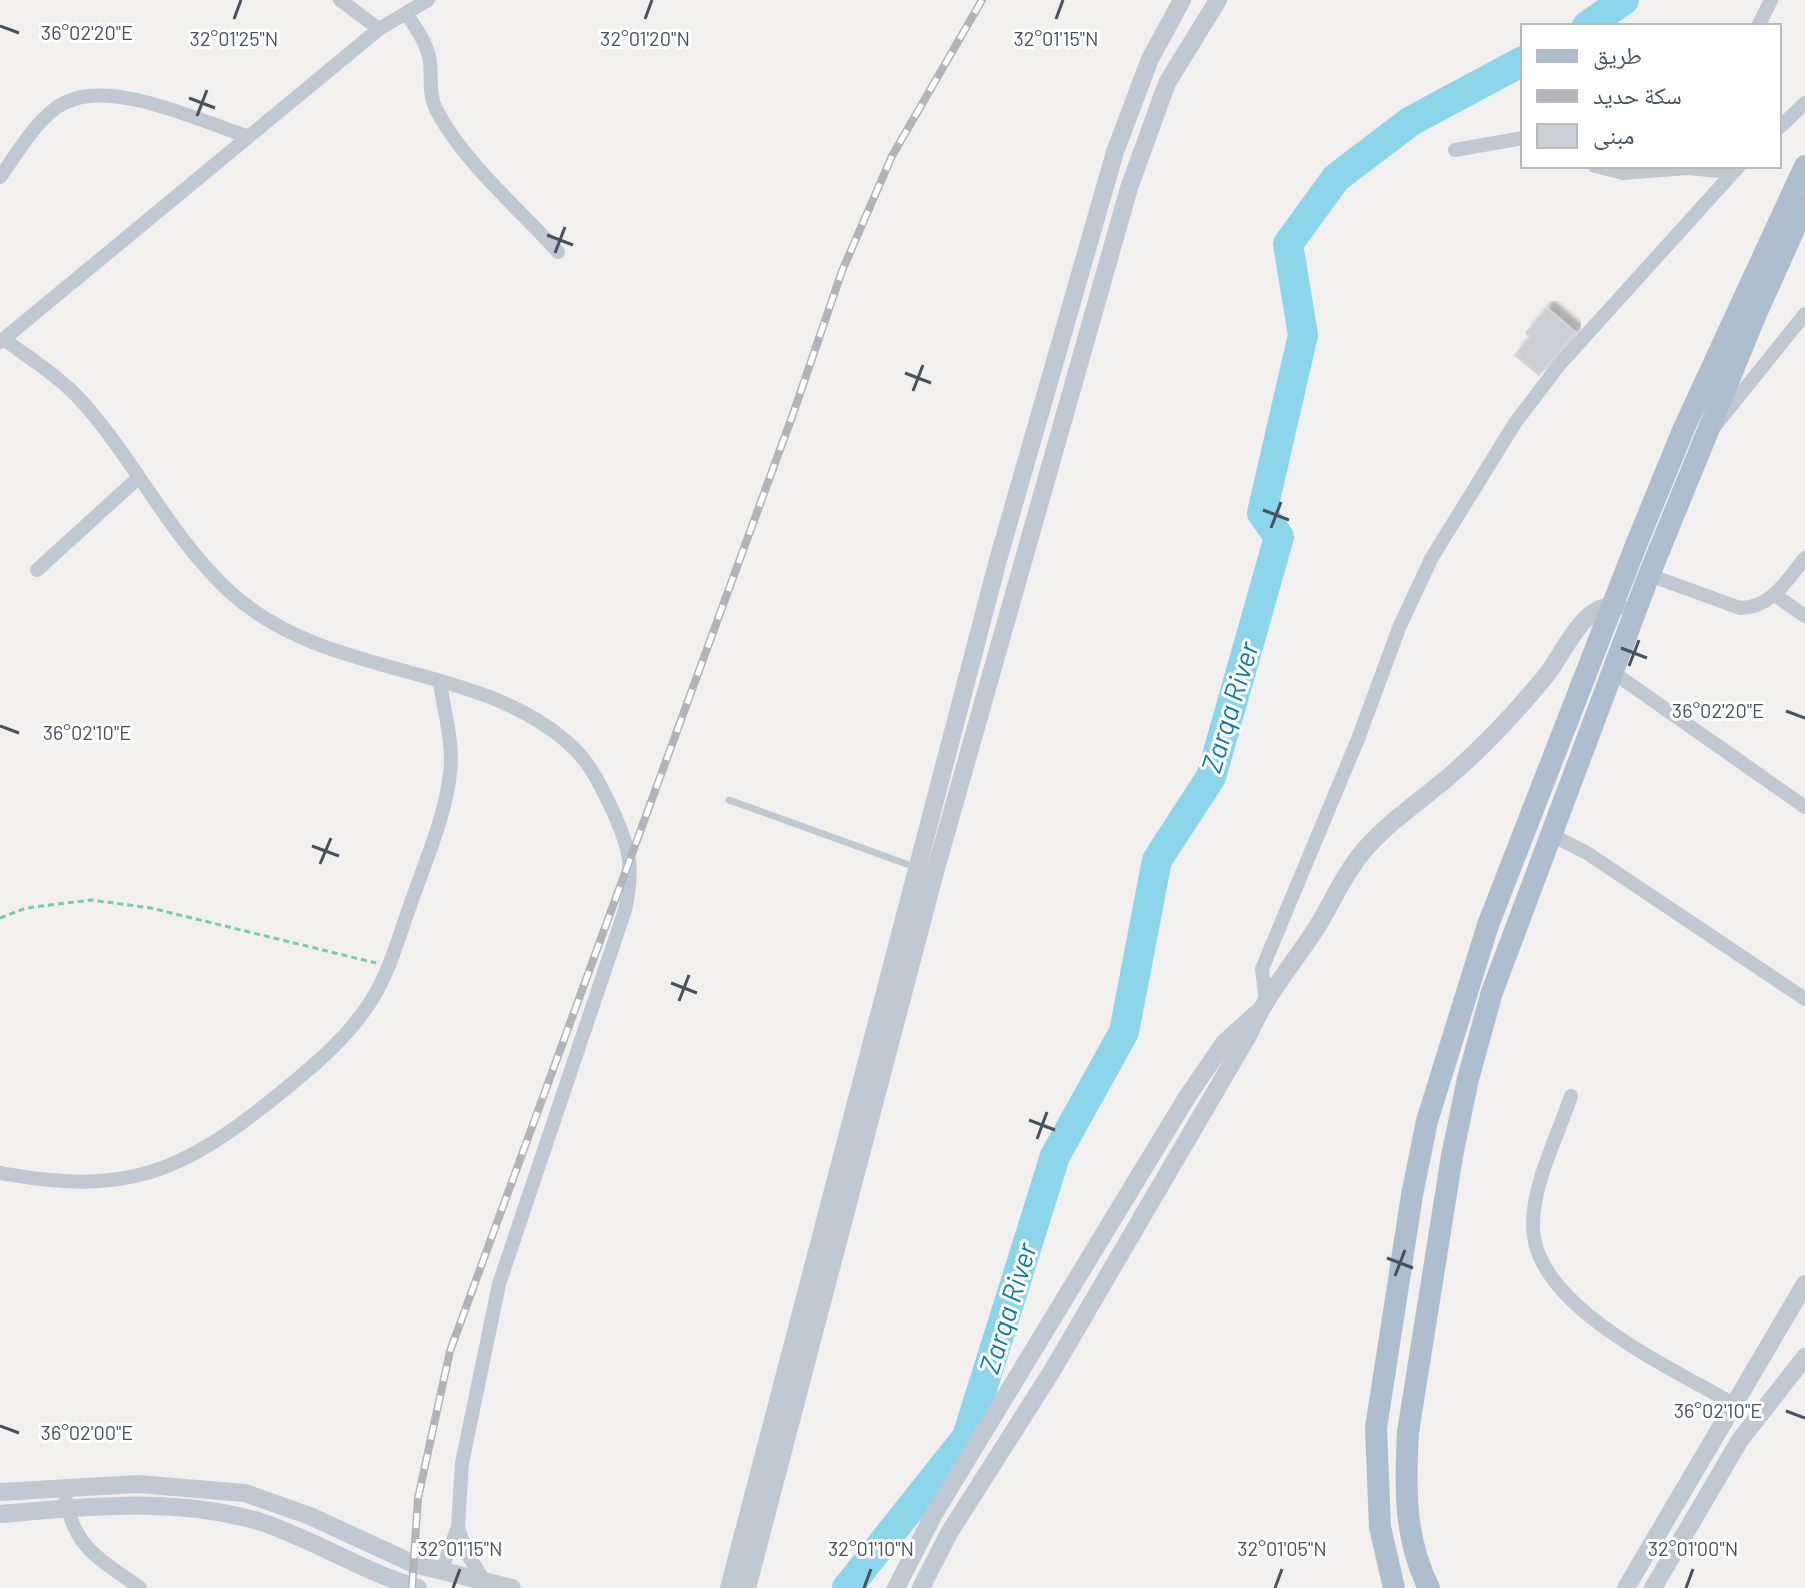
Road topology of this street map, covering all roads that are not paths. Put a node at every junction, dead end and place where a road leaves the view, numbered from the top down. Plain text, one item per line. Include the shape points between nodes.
1 (340, 0) edge
2 (428, 0) edge
3 (1182, 0) edge
4 (1218, 0) edge
5 (1771, 0) edge
6 (406, 13) junction
7 (1759, 24) edge
8 (379, 29) junction
9 (1805, 103) edge
10 (1781, 126) edge
11 (247, 136) junction
12 (1521, 138) edge
13 (1455, 150) dead end
14 (1805, 166) edge
15 (1603, 168) edge
16 (1676, 168) edge
17 (1712, 168) edge
18 (1736, 169) edge
19 (0, 177) edge
20 (1805, 205) edge
21 (558, 252) dead end
22 (1805, 314) edge
23 (2, 341) edge
24 (1684, 428) junction
25 (1705, 436) junction
26 (138, 478) junction
27 (1805, 558) edge
28 (998, 560) junction
29 (1020, 565) junction
30 (37, 570) dead end
31 (1649, 575) junction
32 (1775, 595) junction
33 (1614, 606) junction
34 (1635, 615) junction
35 (1805, 616) edge
36 (1614, 673) junction
37 (1547, 674) junction
38 (440, 683) junction
39 (1582, 689) junction
40 (729, 800) dead end
41 (1805, 807) edge
42 (1550, 834) junction
43 (926, 870) junction
44 (1805, 999) edge
45 (1262, 1008) junction
46 (1571, 1096) dead end
47 (0, 1173) edge
48 (1805, 1284) edge
49 (1805, 1357) edge
50 (1735, 1405) junction
51 (64, 1488) junction
52 (0, 1492) edge
53 (67, 1508) junction
54 (0, 1514) edge
55 (458, 1527) junction
56 (418, 1565) junction
57 (441, 1571) junction
58 (485, 1582) junction
59 (733, 1586) edge
60 (140, 1588) edge
61 (417, 1588) edge
62 (512, 1588) edge
63 (896, 1588) edge
64 (921, 1588) edge
65 (1394, 1588) edge
66 (1429, 1588) edge
67 (1626, 1588) edge
68 (1653, 1588) edge

1 - 8 street
2 - 6 street
3 - 28 street via 1150,59 1115,152
4 - 29 street via 1167,83 1146,135
5 - 7 street
6 - 8 street
6 - 21 street via 424,40 437,111
8 - 11 street
9 - 10 street
11 - 19 street via 121,96 79,97 47,118
11 - 23 street
12 - 13 street
14 - 24 main road
15 - 16 street via 1623,173
17 - 18 street
18 - 45 street via 1560,364 1515,423 1431,559 1262,969
20 - 25 main road
22 - 25 street
23 - 26 street via 85,404
24 - 25 main road
24 - 33 main road
25 - 31 main road
26 - 30 street
26 - 38 street via 229,591 261,617 326,649
27 - 32 street
28 - 29 street
28 - 43 street
29 - 43 street
31 - 32 street via 1740,608
31 - 34 main road
32 - 35 street
33 - 34 street
33 - 37 street via 1582,623
33 - 39 main road
34 - 36 main road
36 - 41 street
36 - 42 main road
37 - 39 street via 1573,674
37 - 45 street via 1466,761 1376,836
38 - 47 street via 451,771 432,845 372,1000 313,1067 225,1138 143,1175 94,1183
38 - 55 street via 504,704 567,741 600,783 631,854 625,910 499,1284 462,1463
39 - 65 main road via 1470,977 1427,1121 1376,1428 1380,1527
40 - 43 lane
42 - 44 street via 1587,853
42 - 66 main road via 1492,992 1450,1172 1407,1445 1409,1530
43 - 59 street
45 - 63 street via 1224,1043 1187,1097 934,1514
45 - 64 street
46 - 50 street via 1537,1197 1533,1225 1546,1267 1585,1314
48 - 50 street
49 - 68 street via 1740,1440
50 - 67 street
51 - 52 street
51 - 53 street
51 - 56 street via 172,1484 245,1493
53 - 54 street
53 - 60 street via 74,1533 86,1549
53 - 61 street via 149,1505 219,1512 296,1535
55 - 57 street
55 - 58 street
56 - 57 street
56 - 61 street
57 - 58 street
58 - 62 street

